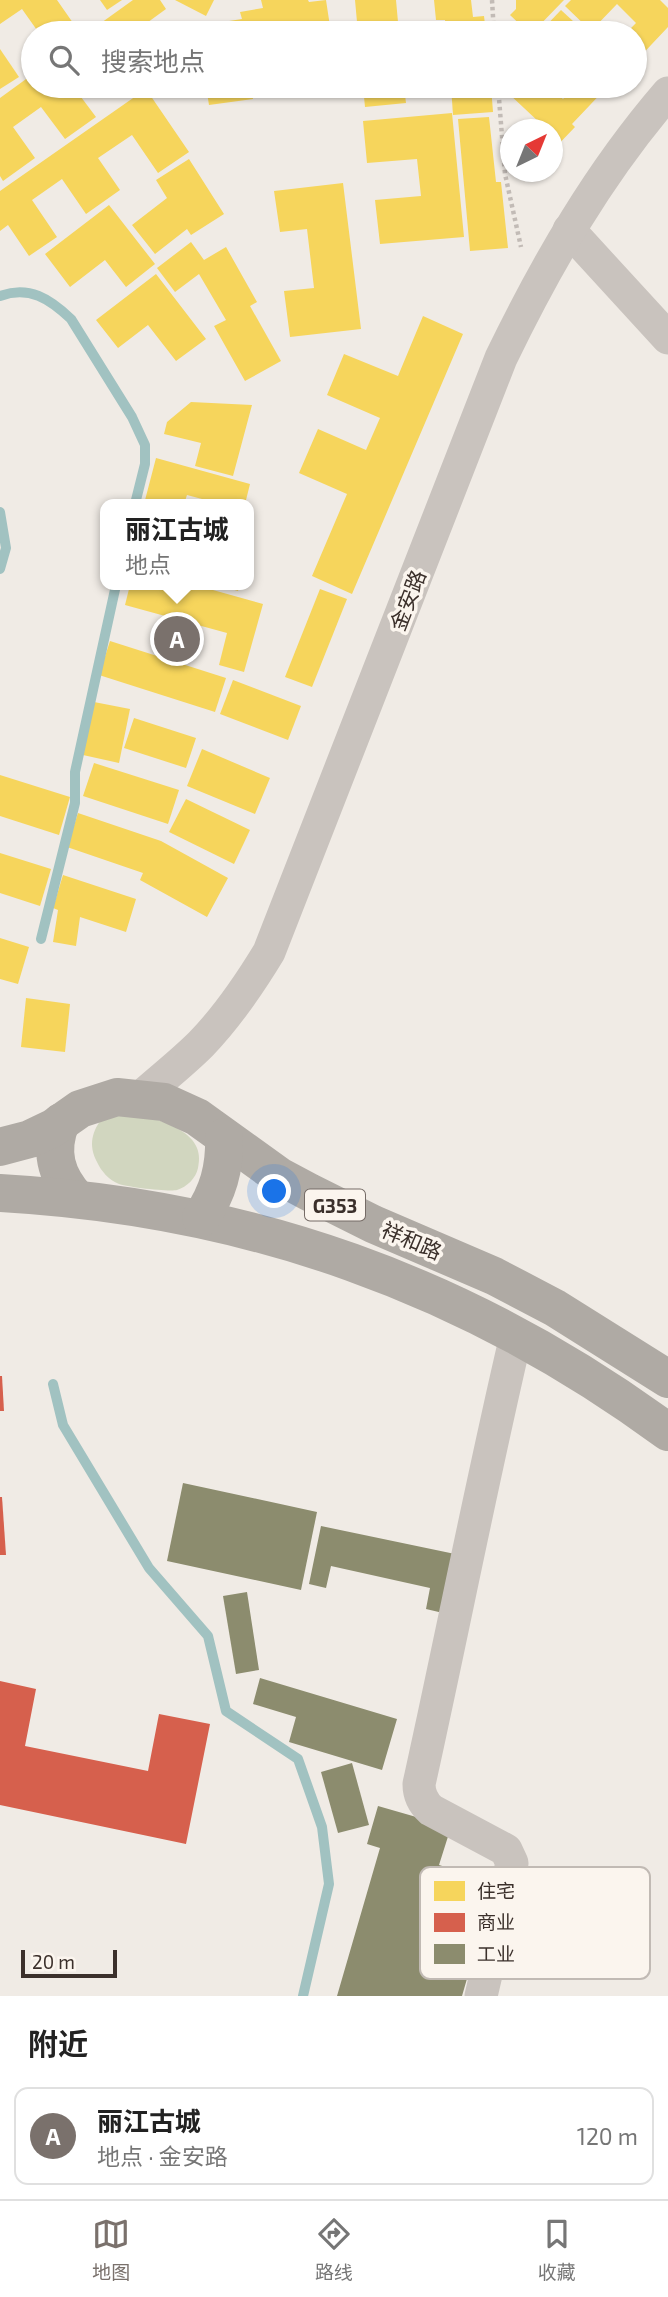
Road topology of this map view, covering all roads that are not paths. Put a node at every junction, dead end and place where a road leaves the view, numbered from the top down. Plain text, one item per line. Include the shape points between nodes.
1 (668, 93) edge
2 (569, 230) junction
3 (668, 338) edge
4 (140, 1098) junction
5 (61, 1122) junction
6 (224, 1137) junction
7 (0, 1147) edge
8 (0, 1193) edge
9 (77, 1199) junction
10 (201, 1219) junction
11 (516, 1336) junction
12 (668, 1379) edge
13 (668, 1432) edge
14 (511, 1867) edge

1 - 2 street, 金安路 via 607,170
2 - 3 street
2 - 4 street, 金安路 via 501,358 270,953 219,1024
4 - 5 highway, 祥和路 / G353 via 117,1097 80,1109
4 - 6 highway, 祥和路 / G353 via 181,1109
5 - 7 highway, 祥和路 / G353 via 30,1139
5 - 9 highway via 55,1159 59,1174
6 - 10 highway via 221,1178
6 - 12 highway, 祥和路 / G353 via 309,1192 555,1308
8 - 9 highway, 祥和路 / G353
9 - 10 highway, 祥和路 / G353
10 - 11 highway, 祥和路 / G353 via 358,1264
11 - 13 highway, 祥和路 / G353
11 - 14 street via 419,1791 431,1811 506,1850

